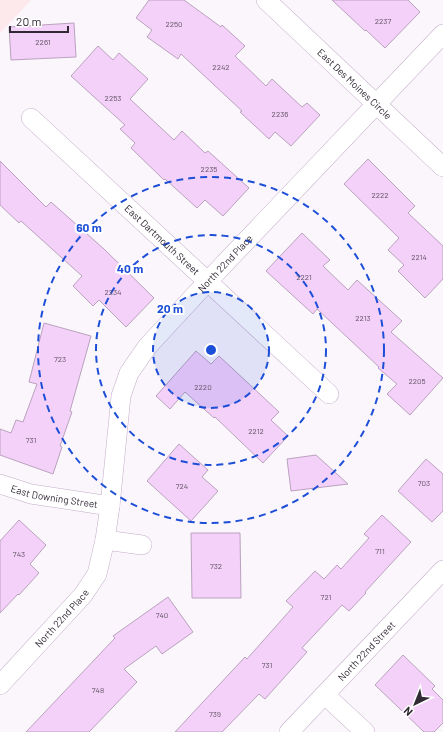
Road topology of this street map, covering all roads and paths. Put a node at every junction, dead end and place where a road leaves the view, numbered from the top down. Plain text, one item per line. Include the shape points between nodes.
1 (266, 0) edge
2 (443, 34) edge
3 (376, 104) junction
4 (32, 118) dead end
5 (443, 167) edge
6 (208, 282) junction
7 (329, 394) dead end
8 (0, 484) edge
9 (110, 506) junction
10 (105, 540) junction
11 (142, 545) dead end
12 (443, 570) edge
13 (0, 684) edge
14 (325, 694) junction
15 (289, 732) edge
16 (365, 732) edge

1 - 3 street, East Des Moines Circle
2 - 3 street, North 22nd Place
3 - 5 street, East Des Moines Circle
3 - 6 street, North 22nd Place
4 - 6 street, East Dartmouth Street
6 - 7 street, East Dartmouth Street
6 - 9 street, North 22nd Place via 147,347 129,373 121,396
8 - 9 street, East Downing Street via 30,494
9 - 10 street, North 22nd Place
10 - 11 street
10 - 13 street, North 22nd Place via 97,574 83,595
12 - 14 street, North 22nd Street
14 - 15 street, North 22nd Street
14 - 16 street

